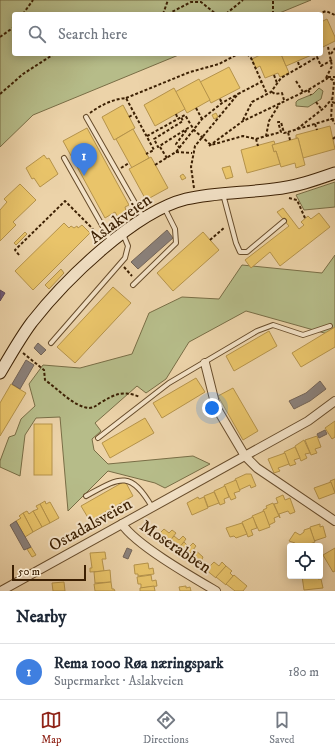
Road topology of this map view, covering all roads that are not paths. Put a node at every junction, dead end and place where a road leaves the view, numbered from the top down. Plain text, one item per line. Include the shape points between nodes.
1 (86, 117) road end
2 (64, 158) dead end
3 (335, 173) edge
4 (223, 193) junction
5 (164, 207) junction
6 (143, 218) junction
7 (284, 221) dead end
8 (123, 234) junction
9 (112, 243) junction
10 (133, 285) dead end
11 (330, 326) dead end
12 (51, 343) dead end
13 (205, 363) junction
14 (0, 373) edge
15 (335, 401) edge
16 (98, 438) dead end
17 (245, 456) junction
18 (86, 496) dead end
19 (152, 507) junction
20 (335, 521) edge
21 (122, 524) junction
22 (1, 591) edge
23 (216, 591) edge

1 - 6 lane
2 - 9 lane
3 - 4 street, Aslakveien via 288,187
4 - 5 street, Aslakveien via 185,199
4 - 7 lane via 240,252 243,253
5 - 6 street, Aslakveien
5 - 10 lane via 175,228 176,243
6 - 8 street, Aslakveien
8 - 9 street, Aslakveien
8 - 12 lane via 128,246 125,258
9 - 14 street, Aslakveien via 45,306
11 - 13 lane via 302,335 273,325 257,331
13 - 16 lane via 169,383
13 - 17 street via 216,407
15 - 17 street, Ostadalsveien via 316,416
17 - 19 street, Ostadalsveien
17 - 20 street via 257,468
18 - 19 lane, Ostadalsveien via 113,483 126,480 138,487
19 - 21 street, Ostadalsveien
21 - 22 street, Ostadalsveien
21 - 23 street, Moserabben via 140,542

